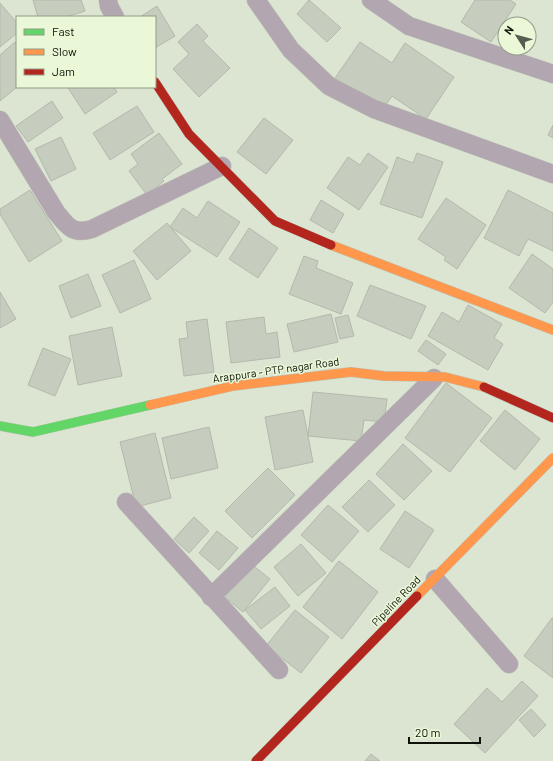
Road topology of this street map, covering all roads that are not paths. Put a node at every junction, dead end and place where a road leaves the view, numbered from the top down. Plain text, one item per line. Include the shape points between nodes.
1 (108, 0) edge
2 (256, 0) edge
3 (374, 1) edge
4 (114, 16) edge
5 (553, 74) edge
6 (156, 84) edge
7 (0, 120) edge
8 (222, 166) junction
9 (553, 174) edge
10 (553, 330) edge
11 (434, 378) junction
12 (553, 418) edge
13 (0, 426) edge
14 (553, 458) edge
15 (126, 502) dead end
16 (435, 579) junction
17 (211, 597) junction
18 (509, 664) dead end
19 (278, 670) dead end
20 (259, 760) edge

1 - 4 street
2 - 9 street via 291,50 329,86 374,109
3 - 5 street via 409,26
6 - 8 street via 189,134
7 - 8 street via 56,212 74,231 92,229
8 - 10 street via 275,221 393,270
11 - 12 street, Arappura - PTP nagar Road via 445,377 481,386
11 - 13 street, Arappura - PTP nagar Road via 351,372 233,386 33,432
11 - 17 street
14 - 16 street, Pipeline Road
15 - 17 street
16 - 18 street
16 - 20 street, Pipeline Road
17 - 19 street

